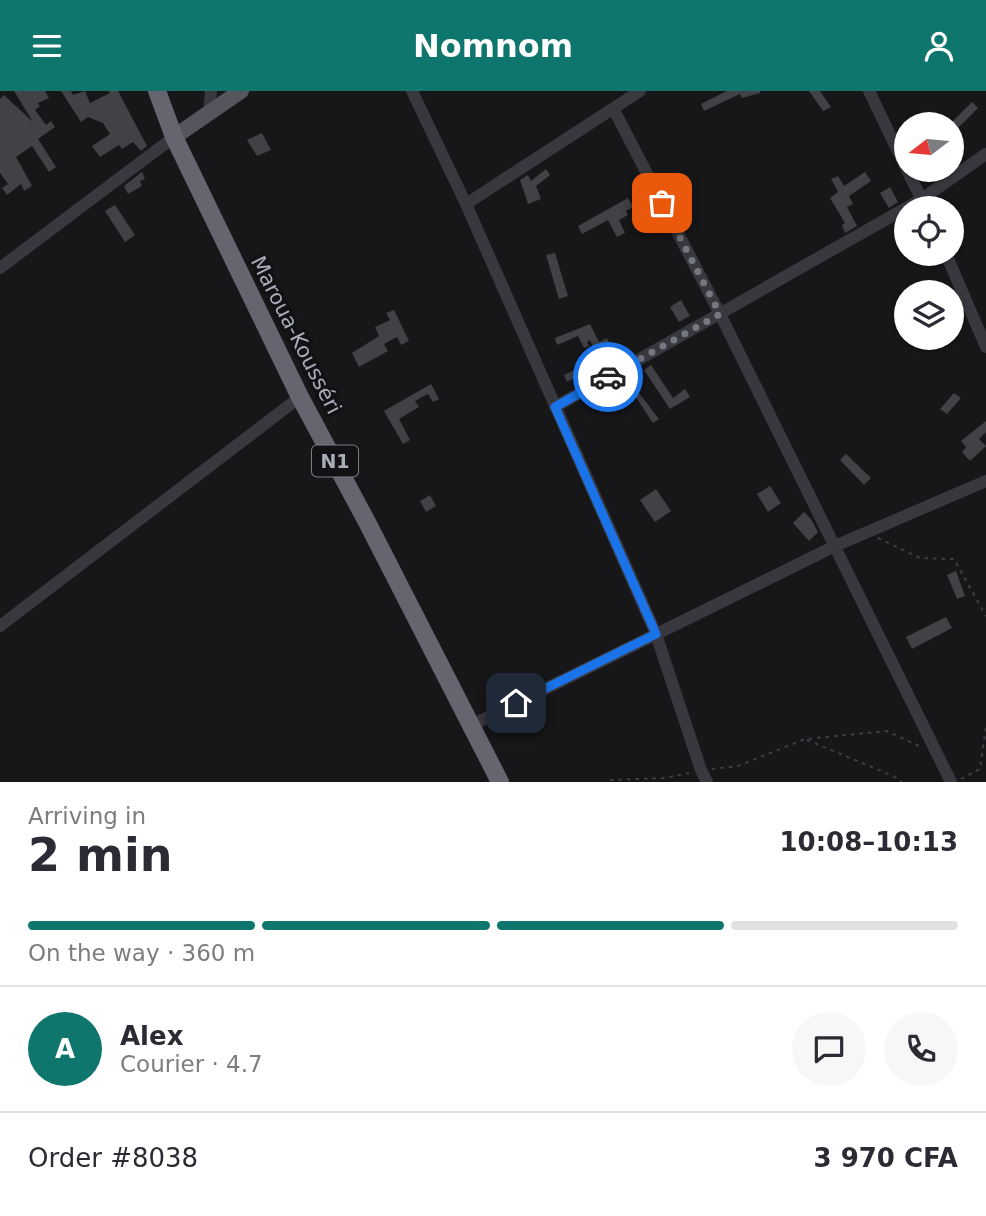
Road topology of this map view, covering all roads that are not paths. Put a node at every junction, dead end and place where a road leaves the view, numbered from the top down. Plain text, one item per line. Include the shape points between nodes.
1 (157, 91) edge
2 (211, 91) edge
3 (241, 91) edge
4 (412, 91) edge
5 (640, 91) edge
6 (869, 91) edge
7 (614, 110) junction
8 (209, 113) junction
9 (174, 137) junction
10 (894, 142) edge
11 (986, 154) edge
12 (934, 196) edge
13 (466, 204) junction
14 (894, 220) edge
15 (951, 266) edge
16 (0, 268) edge
17 (720, 314) junction
18 (986, 347) edge
19 (300, 397) junction
20 (555, 407) junction
21 (986, 481) edge
22 (835, 546) junction
23 (0, 626) edge
24 (656, 634) junction
25 (470, 726) junction
26 (704, 776) edge
27 (500, 782) edge
28 (953, 782) edge

1 - 9 highway, Maroua-Kousséri / N1
2 - 8 street
3 - 8 main road
4 - 13 street
5 - 7 street
6 - 10 street
7 - 13 street
7 - 17 street
8 - 9 main road
9 - 16 street
9 - 19 highway, Maroua-Kousséri / N1
11 - 12 street
13 - 20 street
14 - 17 street
15 - 18 street
17 - 20 street
17 - 22 street
19 - 23 street
19 - 25 highway, Maroua-Kousséri / N1
20 - 24 street
21 - 22 street
22 - 24 street
22 - 28 street
24 - 25 street
24 - 26 street
25 - 27 highway, Maroua-Kousséri / N1

